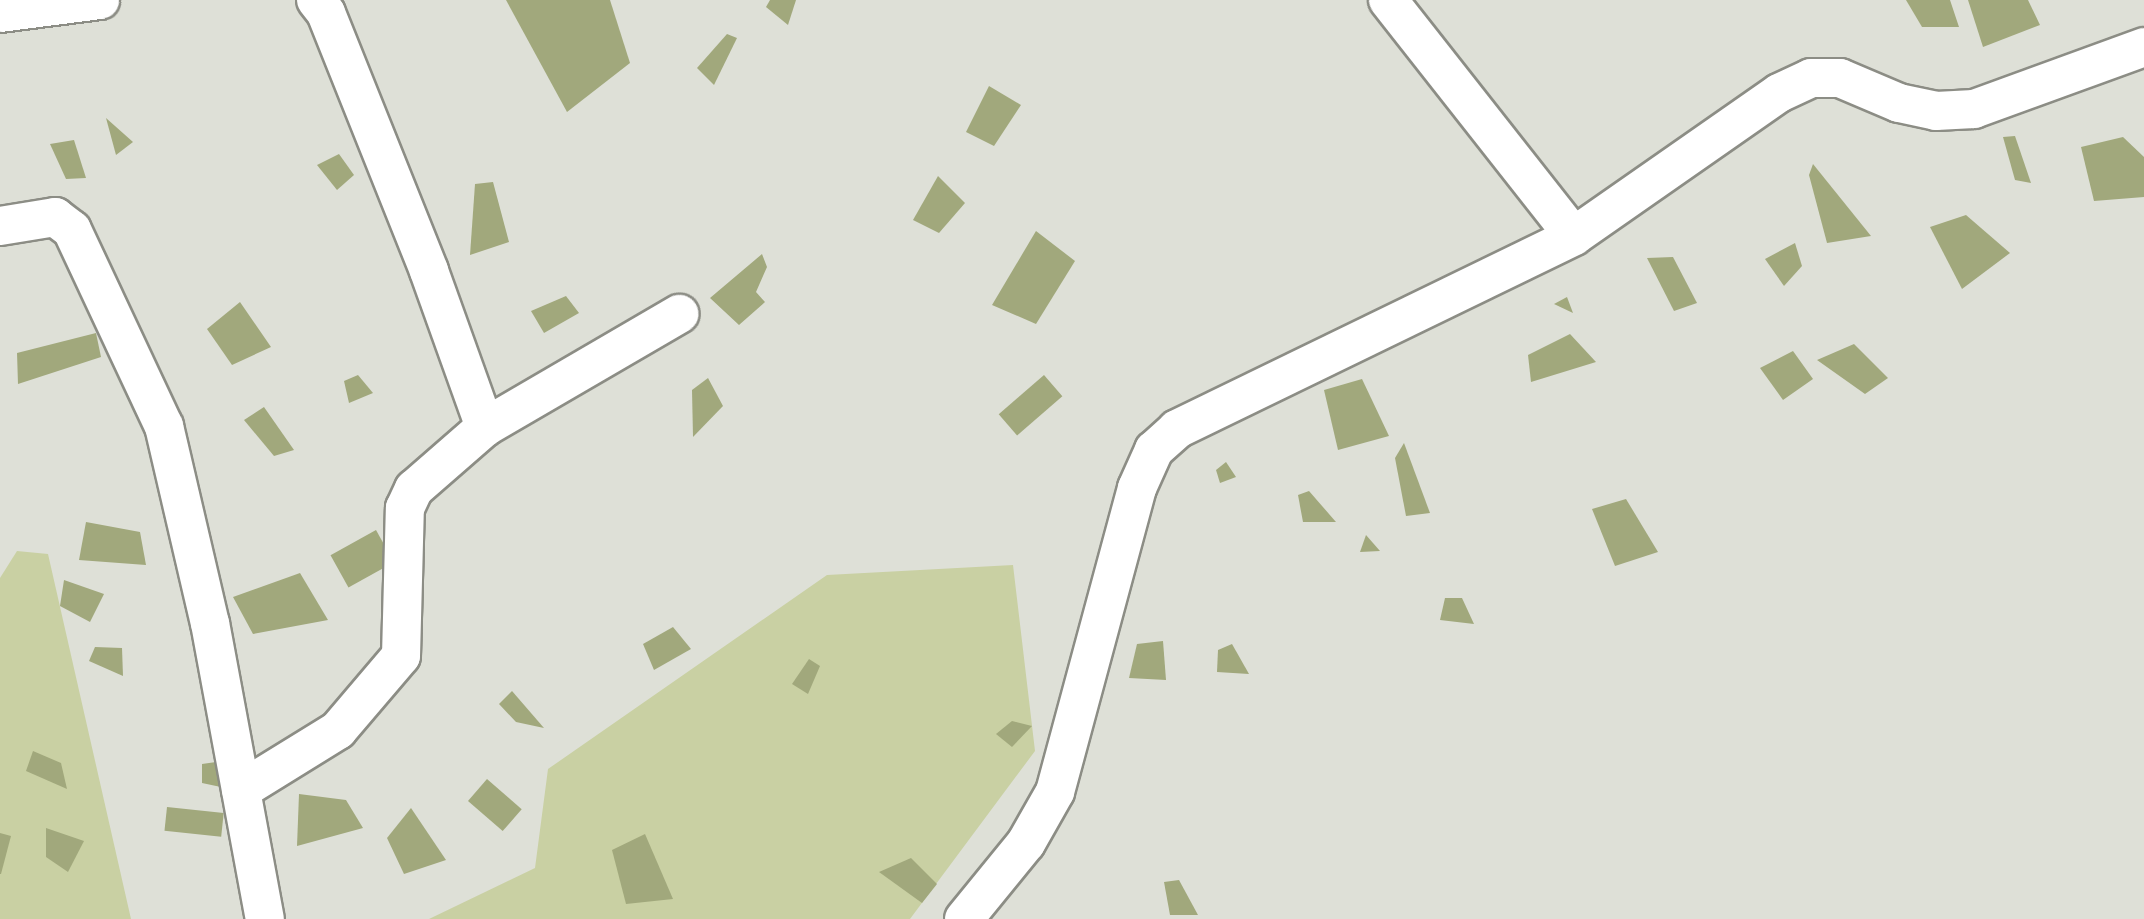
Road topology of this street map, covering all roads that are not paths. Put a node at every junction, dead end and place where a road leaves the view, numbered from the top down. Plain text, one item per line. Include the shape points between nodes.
1 (100, 0) edge
2 (316, 0) edge
3 (1388, 0) edge
4 (0, 13) edge
5 (2144, 47) edge
6 (0, 226) edge
7 (1574, 236) junction
8 (679, 314) dead end
9 (485, 427) junction
10 (241, 790) junction
11 (265, 919) edge
12 (964, 919) edge

1 - 4 street
2 - 9 street via 326,13 429,271
3 - 7 street
5 - 7 street via 1974,109 1937,111 1899,103 1840,78 1811,78 1779,93
6 - 10 street via 55,218 72,230 164,426 210,623
7 - 12 street via 1177,429 1154,450 1133,501 1055,792 1026,844
8 - 9 street
9 - 10 street via 414,489 405,508 401,656 338,730
10 - 11 street

